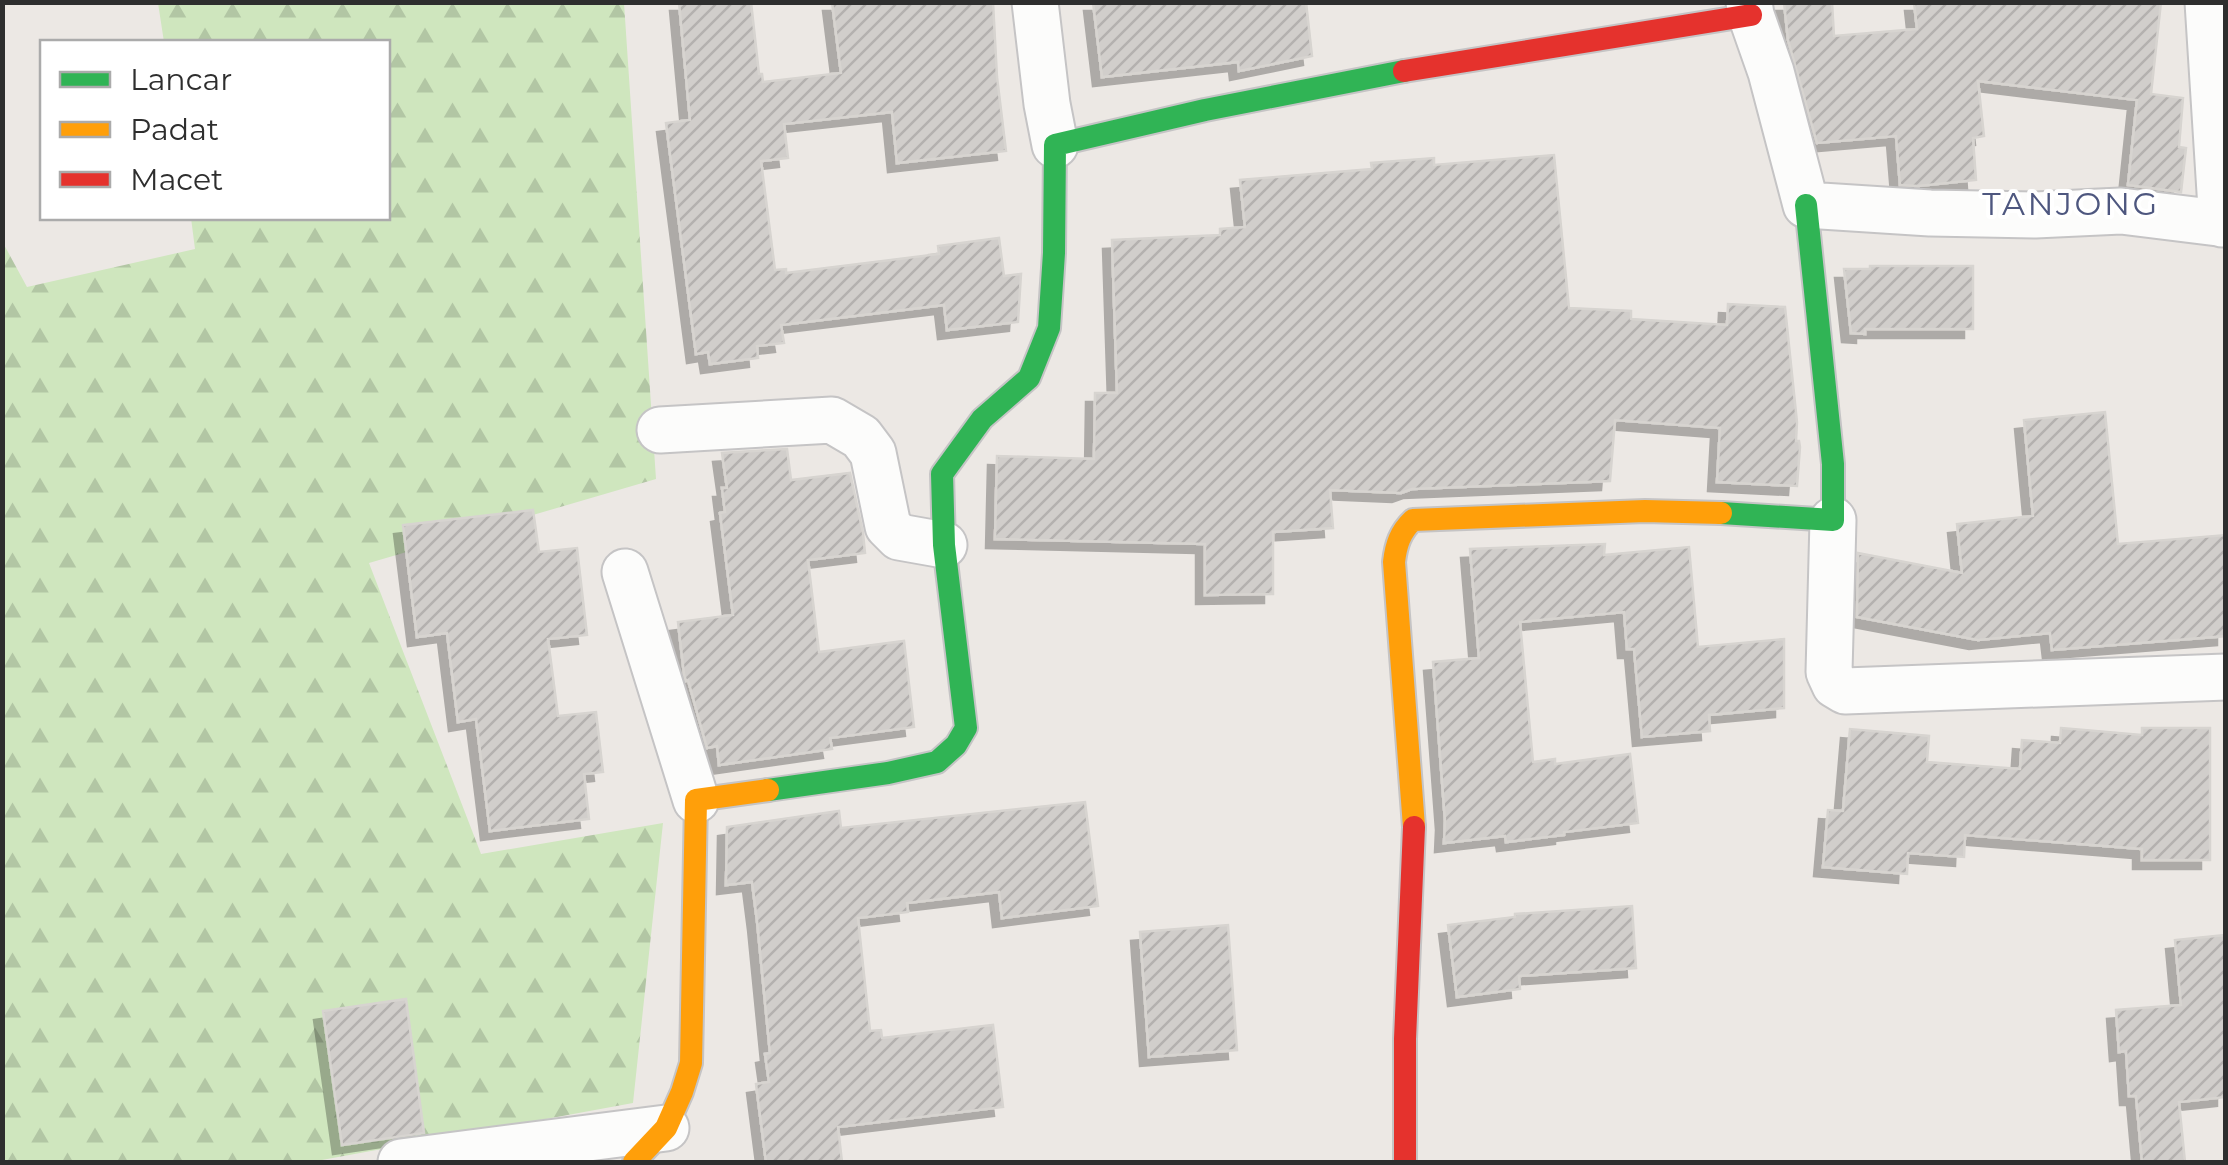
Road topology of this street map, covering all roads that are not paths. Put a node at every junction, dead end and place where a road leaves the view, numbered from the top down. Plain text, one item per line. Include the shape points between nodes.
1 (1035, 2) edge
2 (2208, 2) edge
3 (1750, 9) edge
4 (1055, 145) junction
5 (1806, 204) junction
6 (2224, 224) edge
7 (660, 430) dead end
8 (1833, 520) junction
9 (944, 545) junction
10 (625, 572) dead end
11 (2226, 677) edge
12 (696, 800) junction
13 (666, 1128) junction
14 (401, 1162) edge
15 (634, 1162) edge
16 (1405, 1162) edge

1 - 4 street
2 - 6 street
3 - 4 street via 1376,75
3 - 5 street
4 - 9 street via 1049,328 1028,378 982,419 942,474
5 - 6 street via 1930,213 2121,211
5 - 8 street
7 - 9 street via 832,420 873,453 888,526 900,537
8 - 11 street via 1830,672 1845,691
8 - 16 street via 1645,511 1413,520 1403,528 1394,562 1414,823
9 - 12 street via 966,728 956,745 938,762 888,774
10 - 12 street
12 - 13 street via 693,1044
13 - 14 street
13 - 15 street

